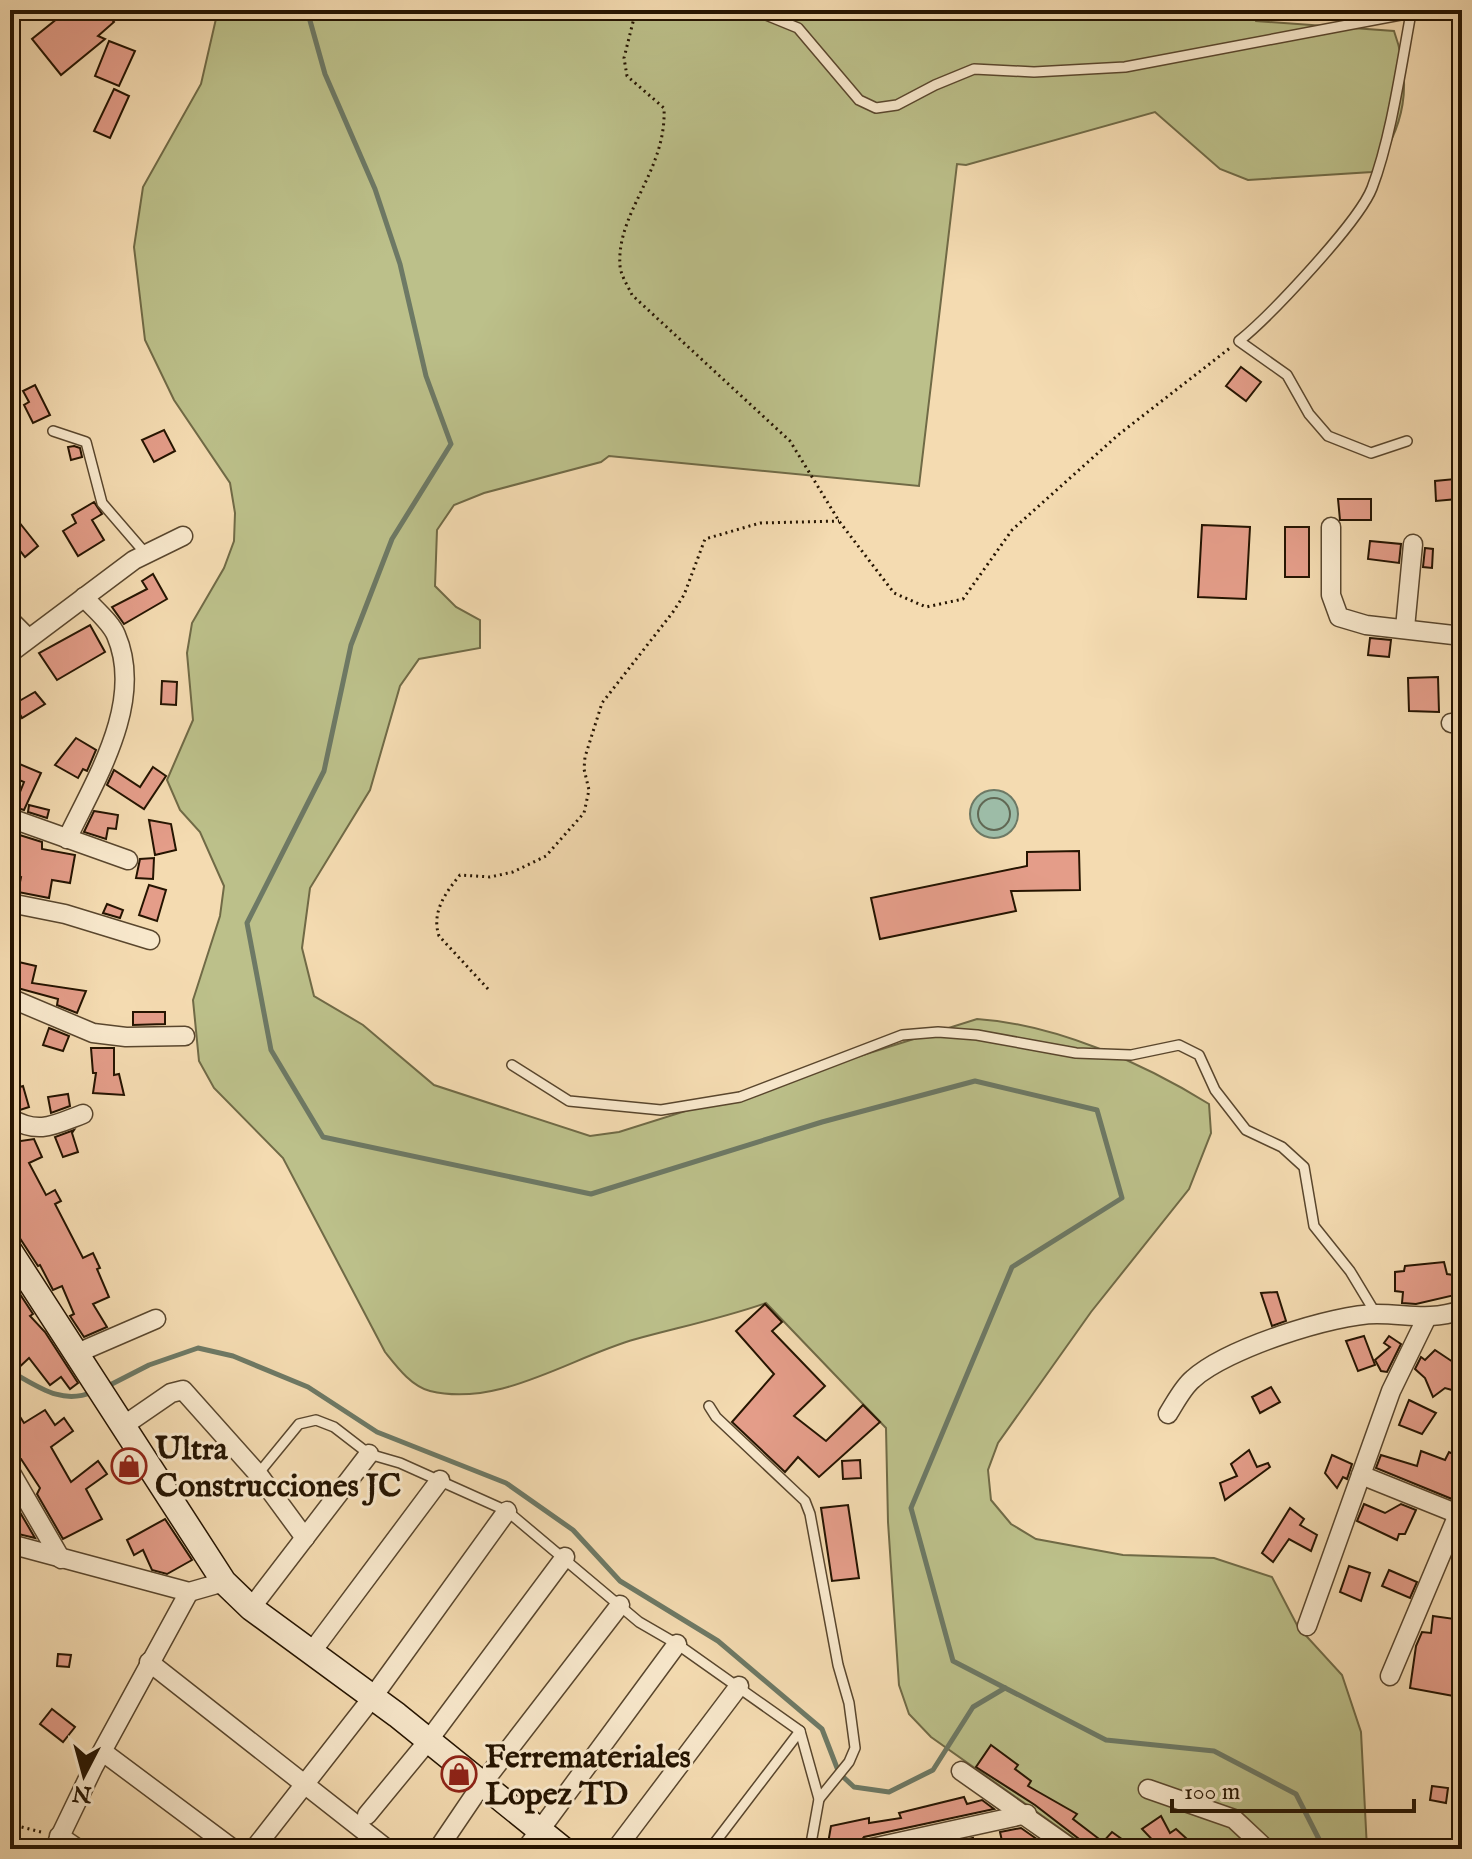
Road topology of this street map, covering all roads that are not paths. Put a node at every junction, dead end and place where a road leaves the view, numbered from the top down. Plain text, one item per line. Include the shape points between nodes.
1 (754, 10) edge
2 (1423, 10) edge
3 (1411, 13) junction
4 (53, 431) dead end
5 (1407, 441) dead end
6 (1331, 527) dead end
7 (183, 536) dead end
8 (1413, 544) dead end
9 (146, 554) junction
10 (84, 597) junction
11 (10, 620) edge
12 (1405, 628) junction
13 (1462, 636) edge
14 (28, 638) junction
15 (10, 653) edge
16 (10, 818) edge
17 (67, 839) junction
18 (128, 860) dead end
19 (10, 903) edge
20 (150, 940) dead end
21 (10, 998) edge
22 (185, 1036) dead end
23 (512, 1065) dead end
24 (83, 1114) dead end
25 (10, 1118) edge
26 (10, 1251) edge
27 (1461, 1313) edge
28 (1376, 1314) junction
29 (156, 1319) dead end
30 (1426, 1319) junction
31 (75, 1354) junction
32 (709, 1406) dead end
33 (1168, 1414) dead end
34 (123, 1426) junction
35 (369, 1454) junction
36 (10, 1471) edge
37 (258, 1474) junction
38 (1361, 1475) junction
39 (440, 1480) junction
40 (1460, 1510) edge
41 (507, 1511) junction
42 (305, 1538) junction
43 (10, 1544) edge
44 (565, 1557) junction
45 (61, 1559) junction
46 (224, 1582) junction
47 (189, 1592) junction
48 (620, 1605) junction
49 (251, 1608) junction
50 (1307, 1626) dead end
51 (677, 1644) junction
52 (310, 1654) junction
53 (149, 1662) junction
54 (1390, 1676) dead end
55 (739, 1686) junction
56 (372, 1698) junction
57 (800, 1731) junction
58 (428, 1741) junction
59 (103, 1752) junction
60 (961, 1771) dead end
61 (482, 1784) junction
62 (304, 1786) junction
63 (1148, 1789) dead end
64 (819, 1799) junction
65 (1027, 1814) junction
66 (367, 1815) dead end
67 (532, 1840) edge
68 (57, 1843) edge
69 (903, 1845) edge
70 (78, 1849) edge
71 (233, 1849) edge
72 (254, 1849) edge
73 (387, 1849) edge
74 (438, 1849) edge
75 (563, 1849) edge
76 (616, 1849) edge
77 (710, 1849) edge
78 (810, 1849) edge
79 (867, 1849) edge
80 (1072, 1849) edge
81 (1266, 1849) edge

1 - 3 lane via 798,28 859,100 876,108 897,105 974,69 1125,67
2 - 3 lane
3 - 5 lane via 1371,190 1262,322 1239,341 1287,375 1328,436 1371,453
4 - 9 lane via 86,442 102,503
6 - 12 street via 1331,595 1339,617
7 - 9 street
8 - 12 street
9 - 10 street
10 - 14 street
10 - 17 street via 115,634 125,684 110,750
11 - 14 street
12 - 13 street
14 - 15 street
16 - 17 street
17 - 18 street
19 - 20 street
21 - 22 street via 93,1033
23 - 28 lane via 569,1101 661,1110 740,1097 902,1035 977,1035 1103,1054 1131,1055 1179,1045 1199,1055 1215,1090 1246,1130 1282,1147 1304,1167 1314,1226
24 - 25 street via 28,1129
26 - 31 main road
27 - 30 street
28 - 30 street
28 - 33 street via 1329,1321 1244,1350 1192,1379
29 - 31 street
30 - 38 street via 1391,1391
31 - 34 main road
32 - 64 lane via 805,1501 810,1514 855,1748
34 - 37 street via 183,1390
34 - 46 main road
35 - 37 lane via 316,1420 299,1424
35 - 39 lane
35 - 42 street
36 - 45 street
37 - 42 street
38 - 40 street
38 - 50 street
39 - 41 lane
39 - 52 street
40 - 54 street
41 - 44 lane
41 - 56 street
42 - 49 street
43 - 45 street
44 - 48 lane
44 - 58 street
45 - 47 street
46 - 47 street
46 - 49 main road
47 - 53 street
48 - 51 lane
48 - 61 street
49 - 52 main road
51 - 55 lane
51 - 67 street
52 - 56 main road
53 - 59 street
53 - 62 street
55 - 57 lane
55 - 76 street
56 - 58 main road
56 - 62 street
57 - 64 lane
57 - 77 lane
58 - 61 main road
58 - 66 street
59 - 68 street
59 - 71 street
60 - 65 street
61 - 67 main road
61 - 74 street
62 - 72 street
62 - 73 street
63 - 81 street via 1234,1819
64 - 78 lane
65 - 69 street
65 - 80 street
67 - 75 main road
68 - 70 street
69 - 79 street

